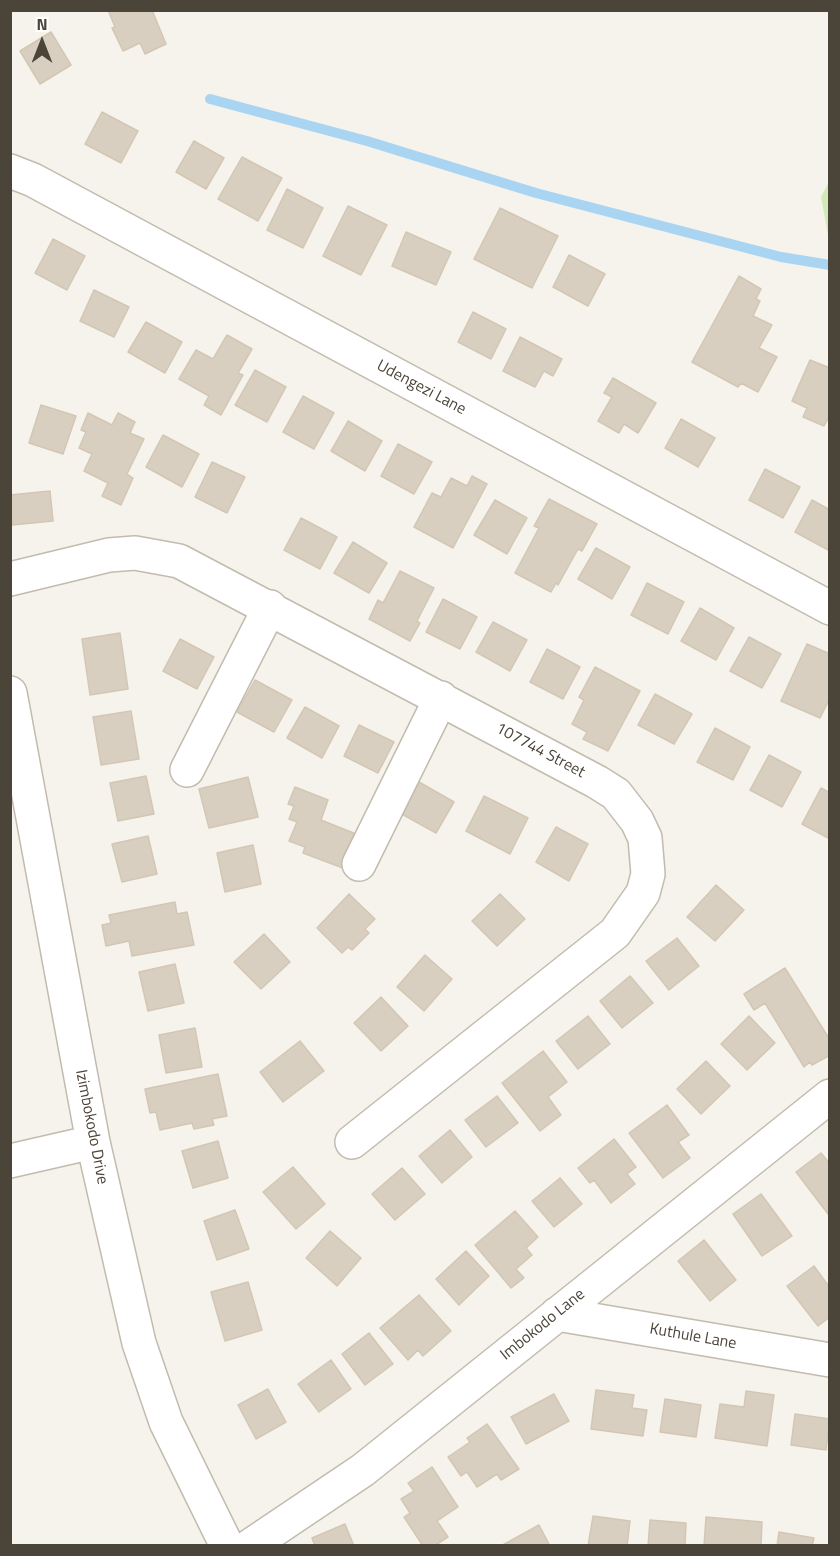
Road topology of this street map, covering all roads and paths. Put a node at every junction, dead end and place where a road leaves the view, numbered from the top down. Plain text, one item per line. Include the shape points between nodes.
1 (10, 171) edge
2 (10, 579) edge
3 (270, 607) junction
4 (830, 608) edge
5 (10, 693) edge
6 (441, 698) junction
7 (187, 770) dead end
8 (359, 864) dead end
9 (830, 1096) edge
10 (93, 1142) junction
11 (352, 1142) dead end
12 (10, 1161) edge
13 (557, 1314) junction
14 (830, 1360) edge
15 (227, 1545) edge
16 (250, 1545) edge

1 - 4 street, Udengezi Lane via 44,185
2 - 3 street, 107744 Street via 109,555 159,555 198,568
3 - 6 street, 107744 Street
3 - 7 street
5 - 10 street, Izimbokodo Drive
6 - 8 street
6 - 11 street, 107744 Street via 616,794 645,838 648,874 643,893 615,933
9 - 13 street, Imbokodo Lane
10 - 12 street
10 - 15 street, Izimbokodo Drive via 140,1343 166,1422
13 - 14 street, Kuthule Lane
13 - 16 street, Imbokodo Lane via 363,1470

